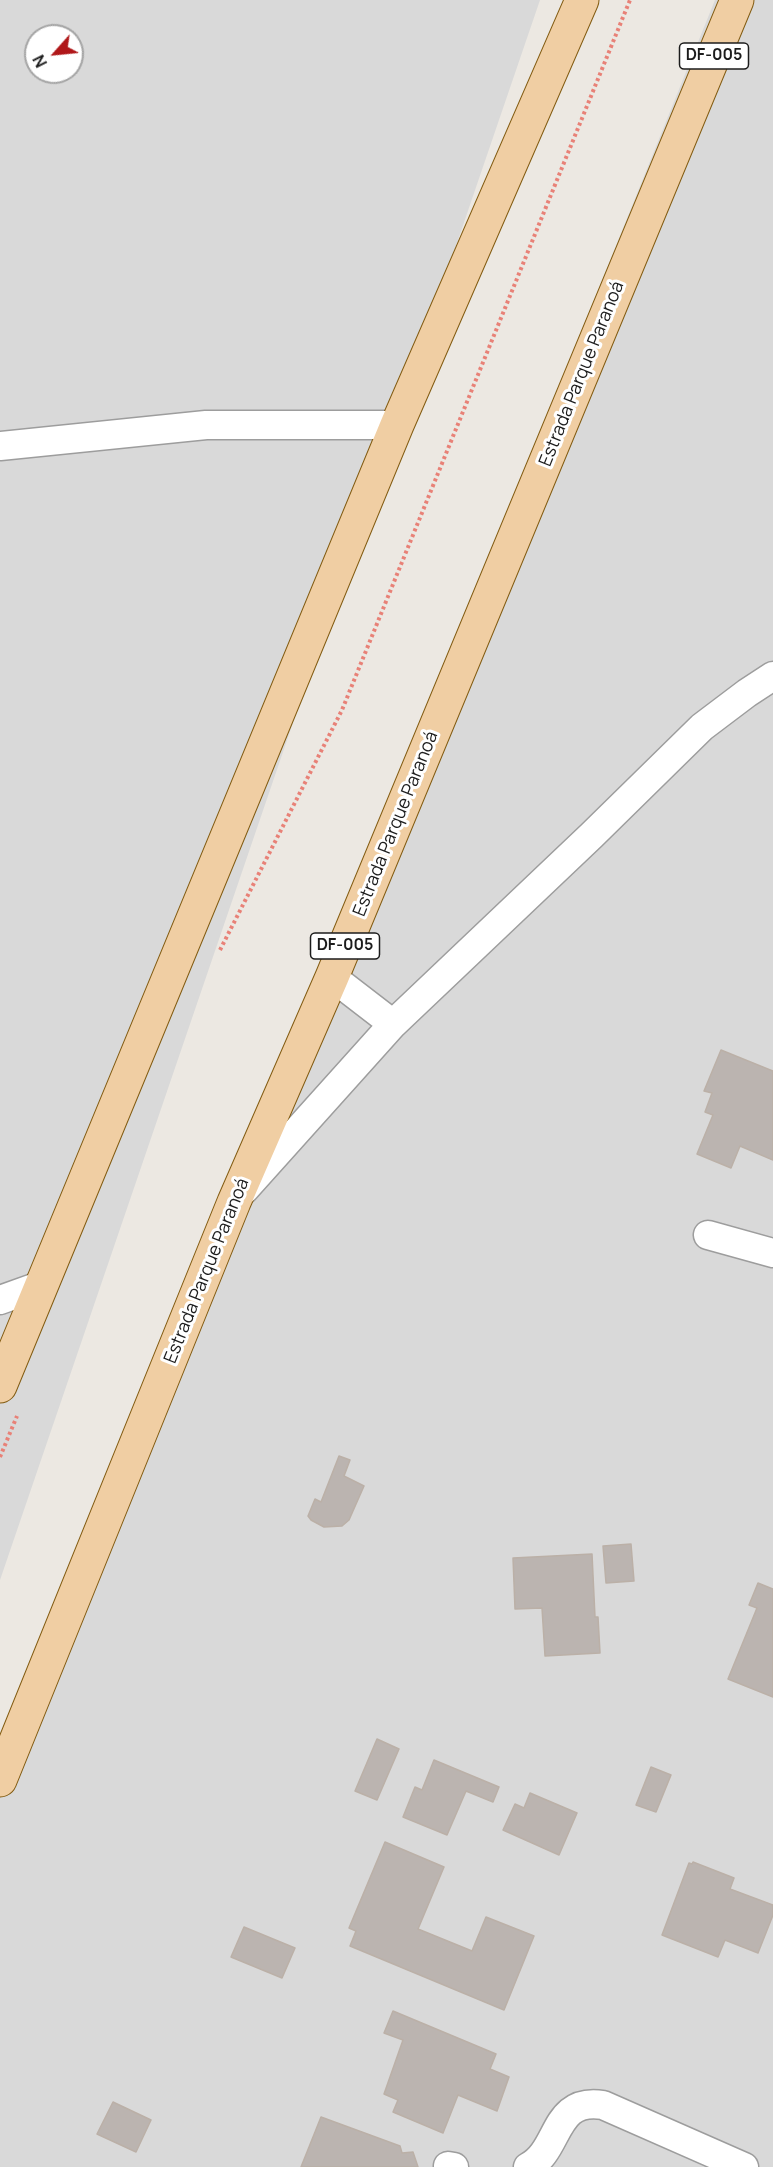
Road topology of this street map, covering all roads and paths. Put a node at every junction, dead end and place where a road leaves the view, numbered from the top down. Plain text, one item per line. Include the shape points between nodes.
1 (582, 0) edge
2 (630, 0) edge
3 (737, 0) edge
4 (397, 425) junction
5 (0, 446) edge
6 (773, 676) edge
7 (215, 960) dead end
8 (332, 977) junction
9 (393, 1024) junction
10 (234, 1202) junction
11 (708, 1235) dead end
12 (773, 1253) edge
13 (42, 1285) junction
14 (0, 1300) edge
15 (0, 1386) edge
16 (18, 1413) dead end
17 (0, 1456) edge
18 (0, 1780) edge
19 (448, 2166) edge
20 (454, 2167) edge
21 (528, 2167) edge
22 (744, 2167) edge

1 - 4 main road
2 - 7 path via 342,710
3 - 8 main road, Estrada Parque Paranoá / DF-005
4 - 5 street via 206,425
4 - 13 main road
6 - 9 street via 702,727
8 - 9 street
8 - 10 main road, Estrada Parque Paranoá / DF-005
9 - 10 street
10 - 18 main road, Estrada Parque Paranoá / DF-005
11 - 12 street
13 - 14 street
13 - 15 main road
16 - 17 path
19 - 20 street
21 - 22 street via 536,2163 570,2111 591,2103

